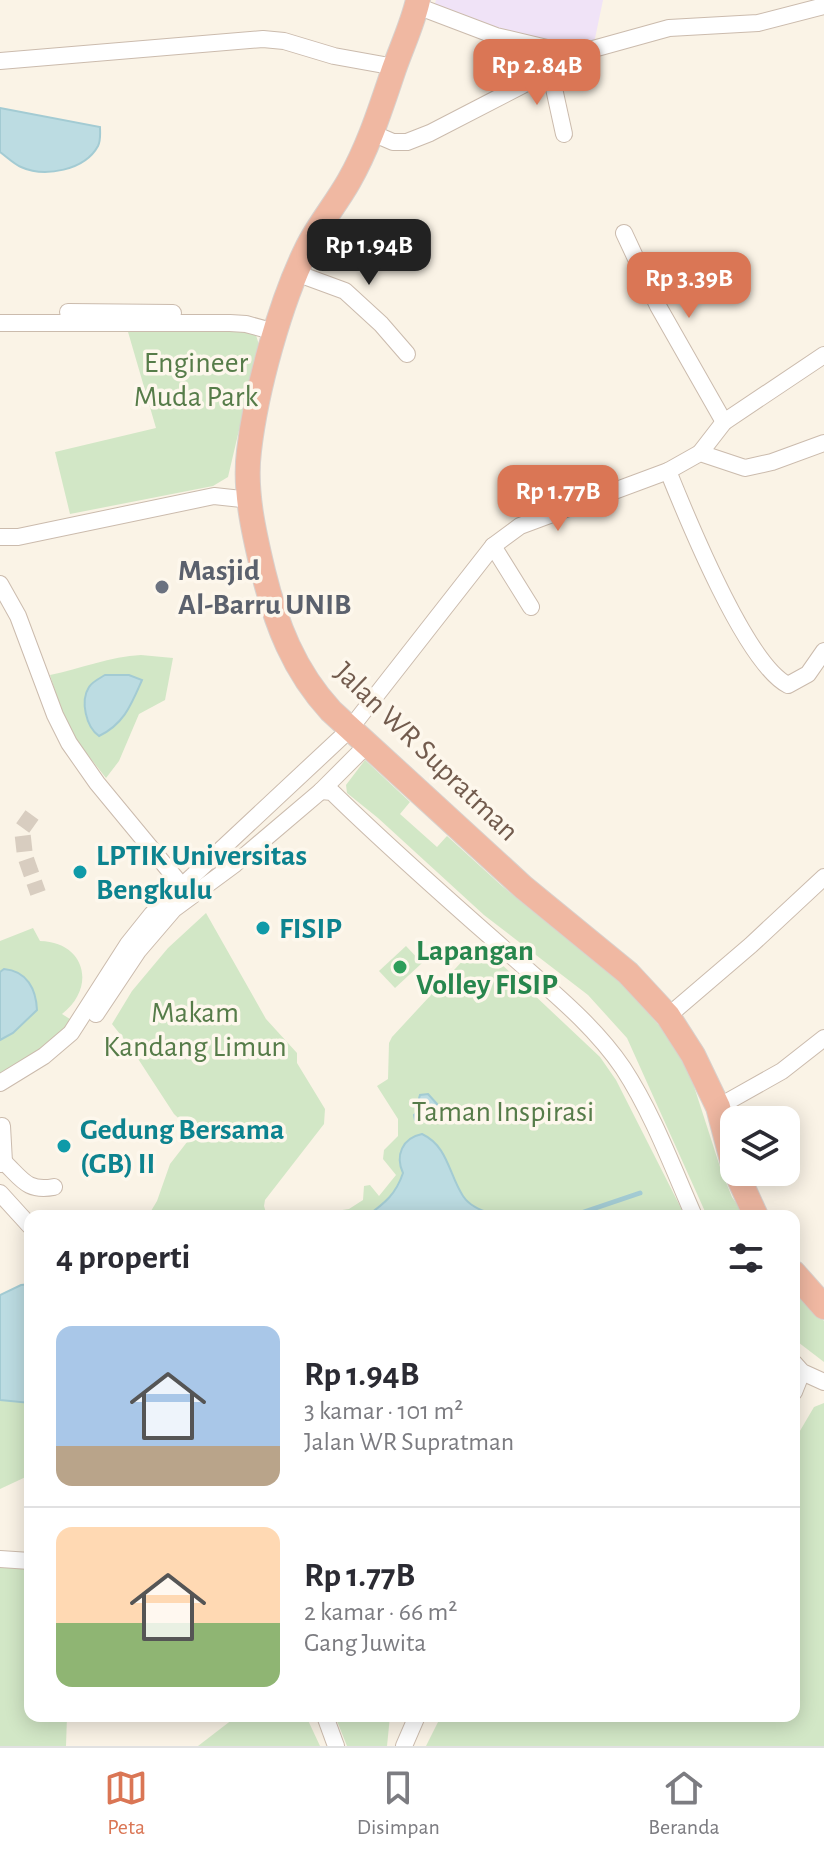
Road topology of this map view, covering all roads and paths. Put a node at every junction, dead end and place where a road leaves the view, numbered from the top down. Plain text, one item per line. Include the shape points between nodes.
1 (418, 3) edge
2 (824, 6) edge
3 (547, 48) junction
4 (0, 61) edge
5 (395, 67) junction
6 (550, 71) junction
7 (372, 133) junction
8 (564, 134) dead end
9 (624, 233) dead end
10 (296, 273) junction
11 (53, 312) dead end
12 (0, 323) edge
13 (276, 328) junction
14 (407, 354) dead end
15 (824, 355) edge
16 (724, 422) junction
17 (824, 443) edge
18 (700, 453) junction
19 (668, 471) junction
20 (251, 500) junction
21 (0, 537) edge
22 (18, 537) junction
23 (493, 546) junction
24 (0, 552) edge
25 (0, 584) edge
26 (531, 607) dead end
27 (824, 651) edge
28 (358, 738) junction
29 (321, 791) junction
30 (824, 877) edge
31 (186, 891) junction
32 (668, 1016) junction
33 (824, 1038) edge
34 (0, 1083) edge
35 (0, 1093) edge
36 (718, 1107) junction
37 (720, 1114) edge
38 (2, 1126) edge
39 (2, 1163) edge
40 (742, 1186) edge
41 (54, 1187) dead end
42 (0, 1193) edge
43 (691, 1210) edge
44 (753, 1210) edge
45 (24, 1219) edge
46 (800, 1281) edge
47 (824, 1307) edge
48 (800, 1368) edge
49 (824, 1382) edge
50 (0, 1559) edge
51 (24, 1561) edge
52 (327, 1722) edge
53 (414, 1722) edge
54 (336, 1746) edge
55 (404, 1746) edge

1 - 3 street via 496,36
1 - 5 highway, Jalan WR Supratman
2 - 3 street via 758,23 669,28 586,51
3 - 6 street
4 - 5 street via 263,39
5 - 7 highway, Jalan WR Supratman
6 - 7 street via 407,142
6 - 8 street
7 - 10 highway, Jalan WR Supratman
9 - 16 street via 658,306
10 - 13 highway, Jalan WR Supratman
10 - 14 street via 345,291
11 - 13 street via 241,317
12 - 13 street via 230,323
13 - 20 highway, Jalan WR Supratman via 249,453
15 - 16 street
16 - 18 street
17 - 18 street via 745,468
18 - 19 street
19 - 23 street via 520,526
19 - 27 street via 700,549 769,672 788,685 808,674
20 - 22 street via 214,496
20 - 28 highway, Jalan WR Supratman via 252,525 280,629 316,695
21 - 22 street
22 - 24 street
23 - 26 street
23 - 28 street
25 - 31 street via 69,743
28 - 29 street
28 - 31 street via 237,836
28 - 32 highway, Jalan WR Supratman via 523,887 628,973
29 - 31 street via 235,864
29 - 43 street via 332,792 609,1049 655,1125
30 - 32 street
31 - 34 street via 152,914 71,1033
31 - 35 street via 85,1029
32 - 36 highway, Jalan WR Supratman
33 - 36 street via 782,1071
36 - 37 highway, Jalan WR Supratman
38 - 39 street
39 - 41 street via 39,1190
40 - 44 highway, Jalan WR Supratman
42 - 45 street
46 - 47 highway
48 - 49 street
50 - 51 street
52 - 54 street
53 - 55 street

